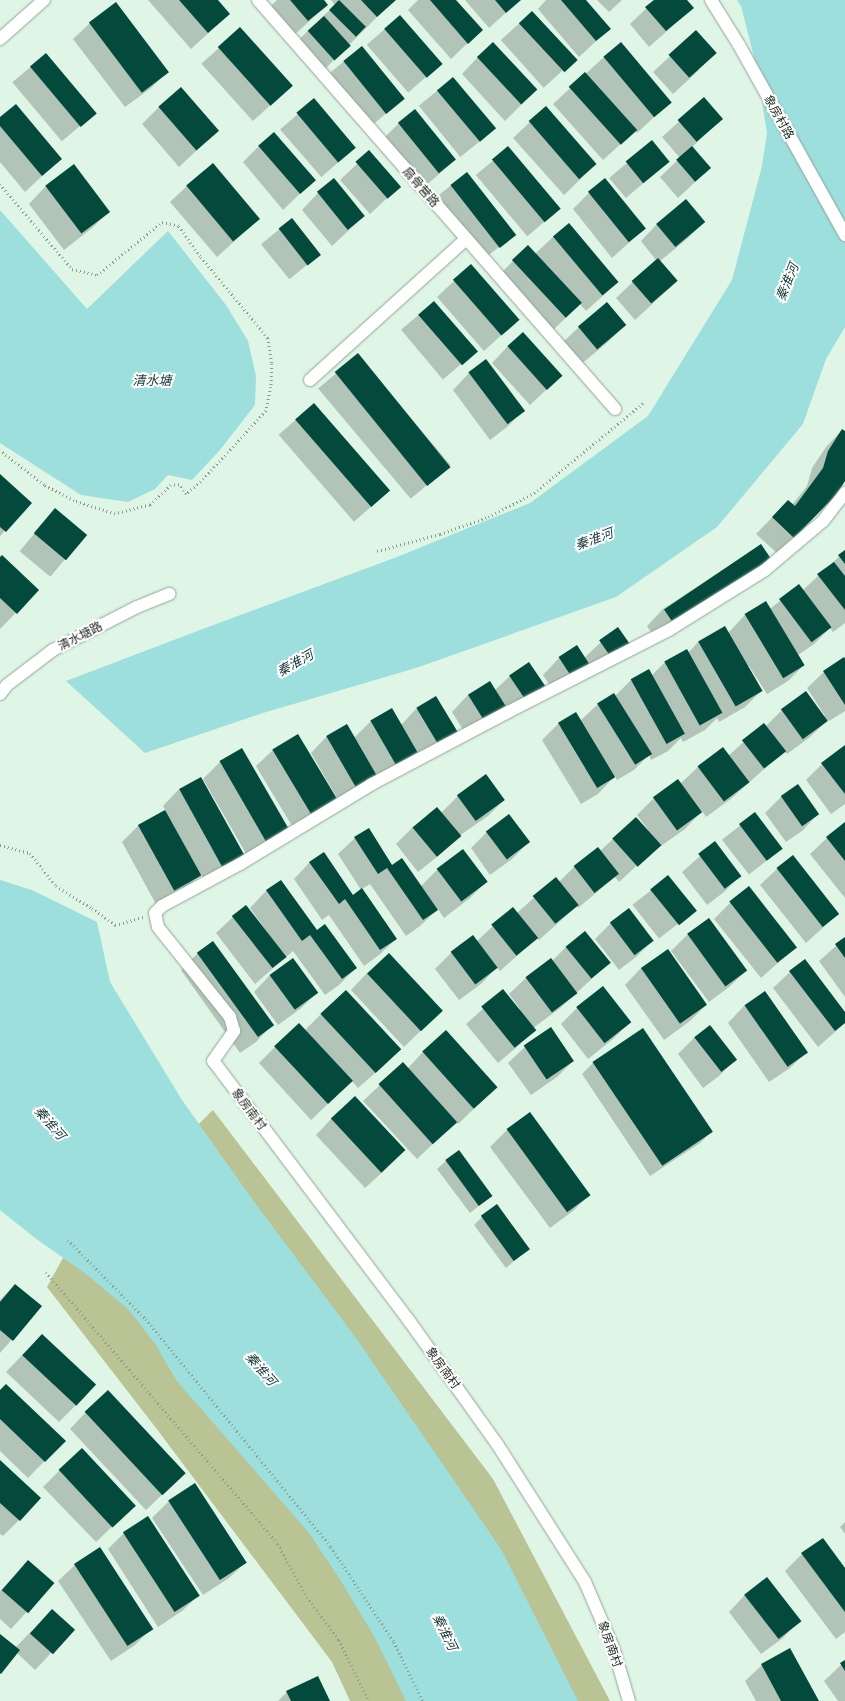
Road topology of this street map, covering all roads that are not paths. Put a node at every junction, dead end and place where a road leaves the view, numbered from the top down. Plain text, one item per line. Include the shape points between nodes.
1 (44, 0) edge
2 (258, 0) edge
3 (711, 0) edge
4 (0, 39) edge
5 (845, 235) edge
6 (466, 239) junction
7 (310, 380) dead end
8 (615, 409) dead end
9 (845, 493) edge
10 (170, 594) dead end
11 (0, 694) edge
12 (629, 1701) edge

1 - 4 street
2 - 6 street, 扇骨营路
3 - 5 street, 象房村路 via 739,45
6 - 7 street
6 - 8 street, 扇骨营路
9 - 12 street, 象房南村 via 823,521 765,570 669,630 372,784 240,864 162,906 155,913 158,927 230,1017 234,1031 213,1061 410,1322 497,1444 585,1582 613,1647
10 - 11 street, 清水塘路 via 137,607 53,650 7,685

